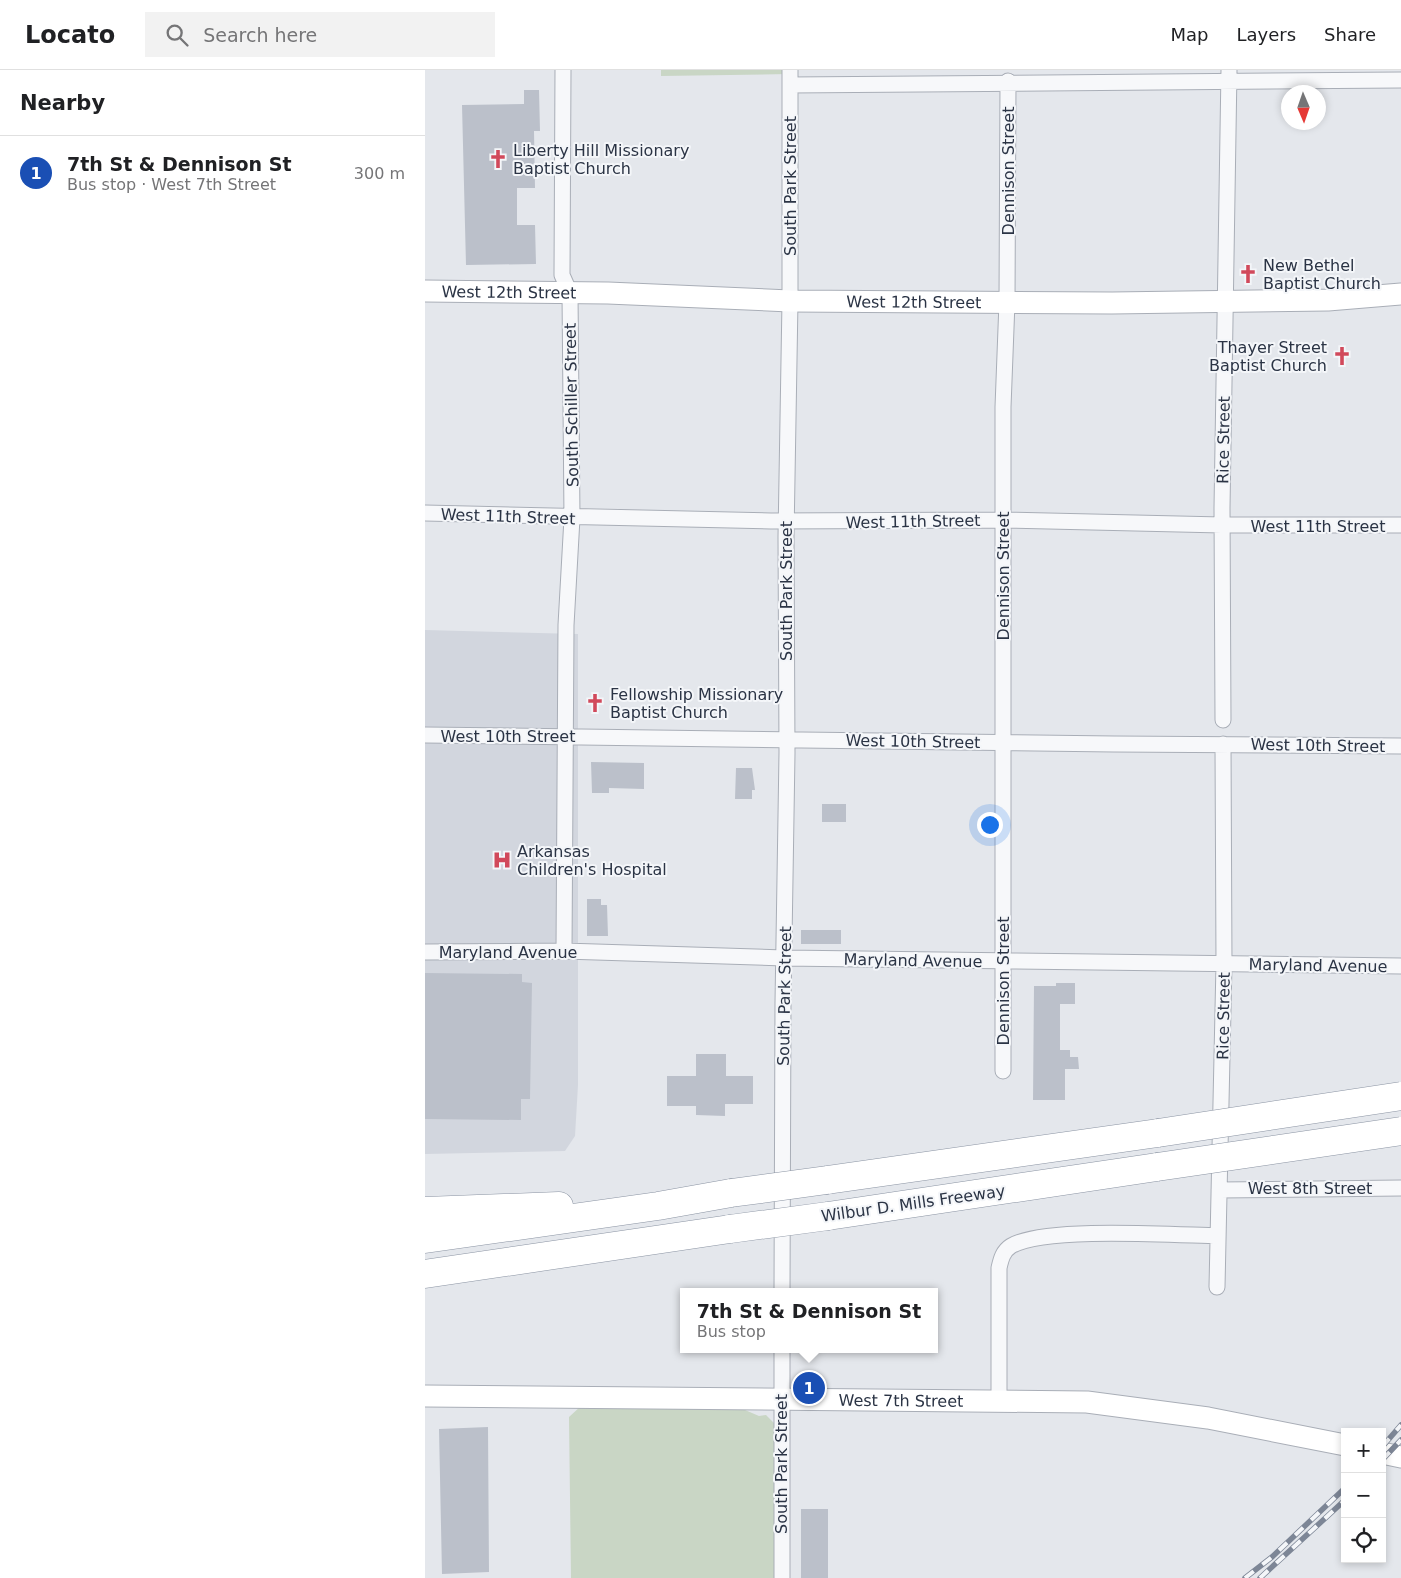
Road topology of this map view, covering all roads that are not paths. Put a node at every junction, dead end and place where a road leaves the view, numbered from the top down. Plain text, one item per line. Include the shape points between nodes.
1 (563, 70) edge
2 (1229, 75) edge
3 (790, 77) edge
4 (1401, 80) edge
5 (1008, 81) junction
6 (425, 291) edge
7 (570, 293) junction
8 (1401, 294) edge
9 (790, 302) junction
10 (1007, 302) junction
11 (1225, 303) junction
12 (425, 513) edge
13 (572, 518) junction
14 (1004, 520) junction
15 (786, 521) junction
16 (1401, 525) edge
17 (1222, 526) junction
18 (1223, 720) dead end
19 (425, 735) edge
20 (566, 736) junction
21 (787, 739) junction
22 (1004, 742) junction
23 (1223, 744) junction
24 (1401, 746) edge
25 (565, 951) junction
26 (425, 952) edge
27 (784, 958) junction
28 (1004, 961) junction
29 (1224, 964) junction
30 (1401, 966) edge
31 (1003, 1071) dead end
32 (1401, 1096) edge
33 (1401, 1131) edge
34 (1401, 1188) edge
35 (1219, 1190) junction
36 (658, 1206) junction
37 (425, 1210) edge
38 (1218, 1236) junction
39 (425, 1239) edge
40 (425, 1274) edge
41 (1217, 1287) dead end
42 (782, 1288) edge
43 (782, 1353) edge
44 (425, 1396) edge
45 (781, 1399) junction
46 (999, 1400) junction
47 (1341, 1445) edge
48 (1386, 1454) edge
49 (1401, 1457) edge
50 (782, 1578) edge

1 - 7 street, South Schiller Street via 562,275
2 - 4 street
2 - 5 street
2 - 11 street, Rice Street
3 - 5 street
3 - 9 street, South Park Street
5 - 10 street, Dennison Street
6 - 7 street, West 12th Street
7 - 9 street, West 12th Street
7 - 13 street, South Schiller Street
8 - 11 street, West 12th Street
9 - 10 street, West 12th Street
9 - 15 street, South Park Street
10 - 11 street, West 12th Street
10 - 14 street, Dennison Street via 1003,407
11 - 17 street, Rice Street
12 - 13 street, West 11th Street
13 - 15 street, West 11th Street
13 - 20 street, South Schiller Street via 566,626
14 - 15 street, West 11th Street
14 - 17 street, West 11th Street
14 - 22 street, Dennison Street
15 - 21 street, South Park Street
16 - 17 street, West 11th Street
17 - 18 street, Rice Street
19 - 20 street, West 10th Street
20 - 21 street, West 10th Street
20 - 25 street, South Schiller Street
21 - 22 street, West 10th Street
21 - 27 street, South Park Street
22 - 23 street, West 10th Street
22 - 28 street, Dennison Street via 1001,828
23 - 24 street, West 10th Street
23 - 29 street, Rice Street
25 - 26 street, Maryland Avenue
25 - 27 street, Maryland Avenue
27 - 28 street, Maryland Avenue
27 - 42 street, South Park Street
28 - 29 street, Maryland Avenue
28 - 31 street, Dennison Street
29 - 30 street, Maryland Avenue
29 - 35 street, Rice Street
32 - 36 highway, bridge
33 - 40 highway, Wilbur D. Mills Freeway, bridge
34 - 35 street, West 8th Street
35 - 38 street, Rice Street
36 - 37 highway
36 - 39 highway
38 - 41 street, Rice Street
38 - 46 street via 1098,1234 1037,1238 1012,1245 1005,1251 999,1268
43 - 45 street, South Park Street
44 - 45 street, West 7th Street
45 - 46 street, West 7th Street
45 - 50 street, South Park Street
46 - 47 street, West 7th Street via 1129,1406 1208,1418
48 - 49 street

